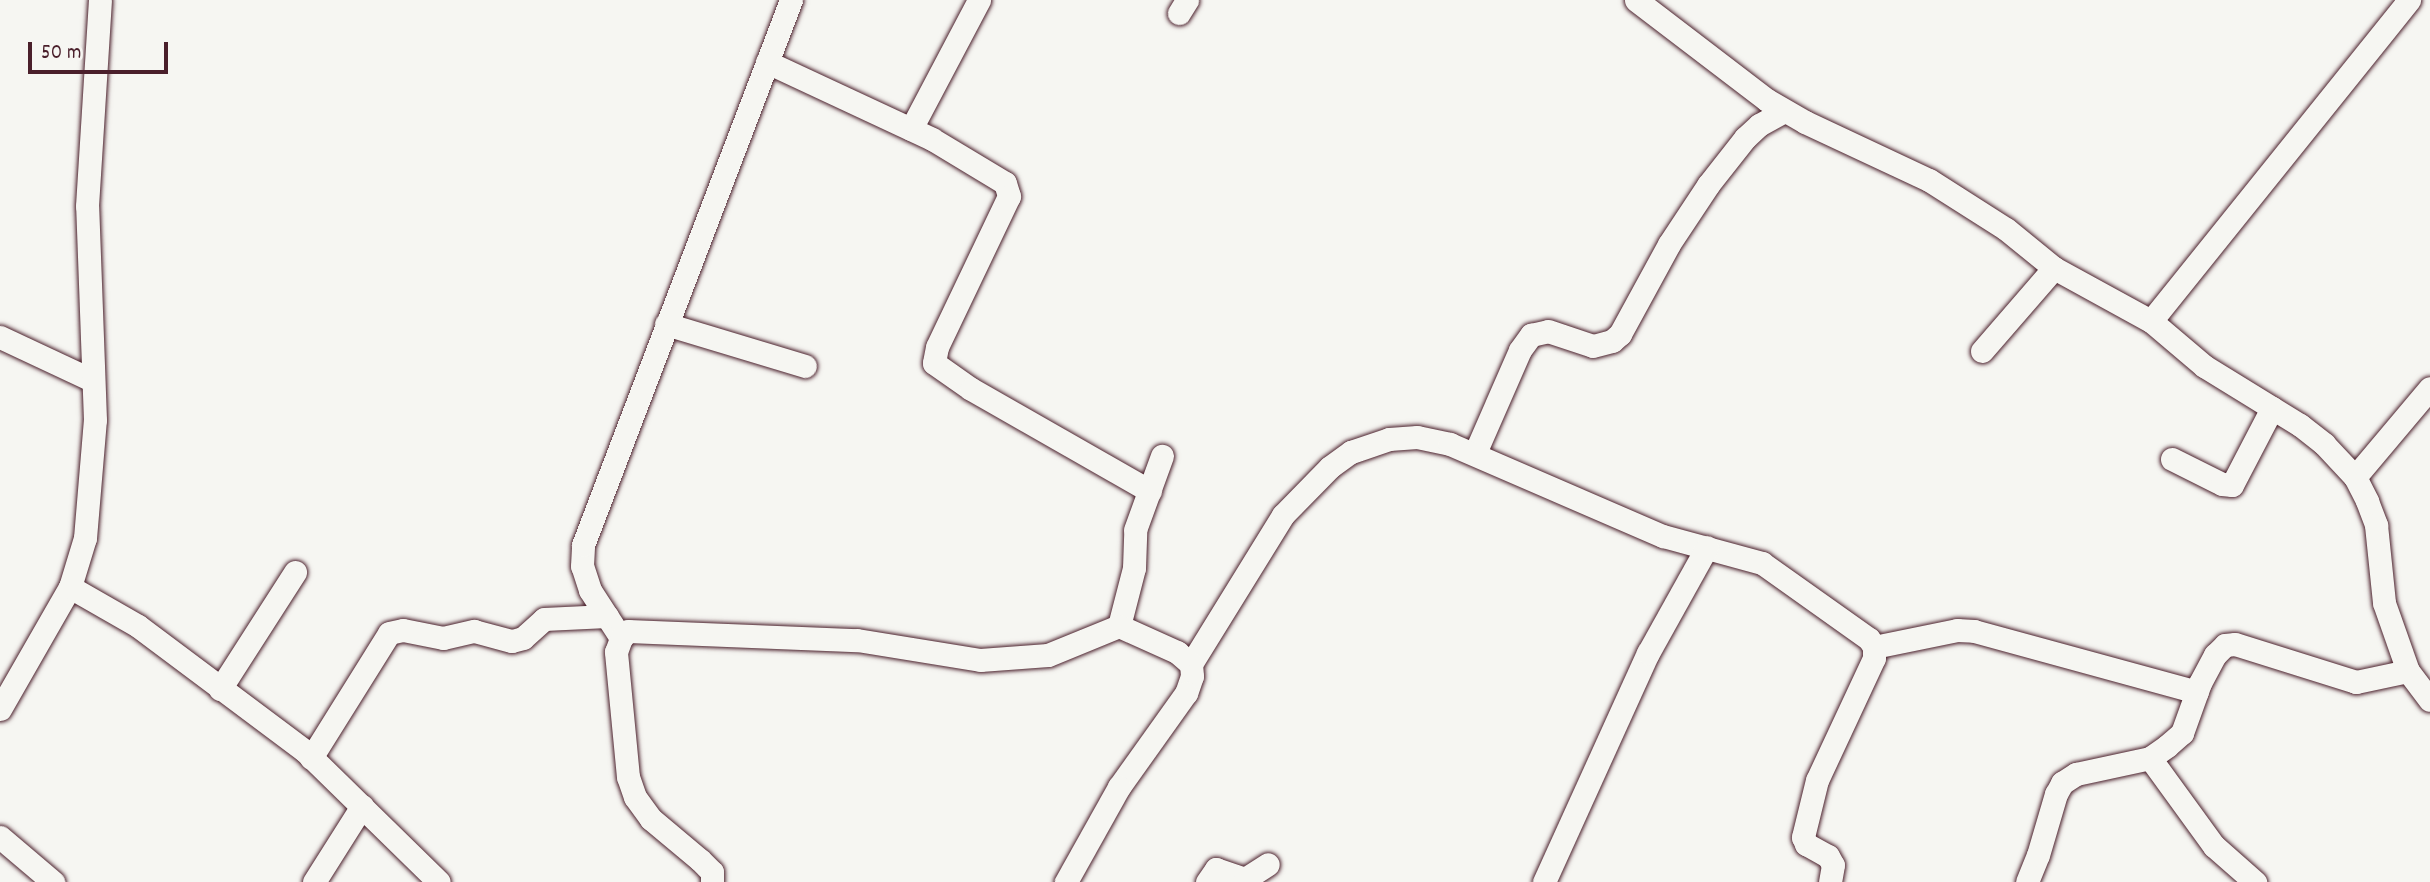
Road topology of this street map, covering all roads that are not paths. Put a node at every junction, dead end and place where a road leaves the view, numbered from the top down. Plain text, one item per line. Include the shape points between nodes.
1 (100, 0) edge
2 (791, 0) edge
3 (979, 0) edge
4 (1636, 0) edge
5 (2409, 0) edge
6 (767, 62) junction
7 (1784, 111) junction
8 (911, 129) junction
9 (2054, 268) junction
10 (2151, 321) junction
11 (666, 324) junction
12 (0, 337) edge
13 (1982, 351) dead end
14 (805, 366) dead end
15 (92, 380) junction
16 (2430, 388) edge
17 (2272, 408) junction
18 (1475, 453) junction
19 (1161, 456) dead end
20 (2172, 459) dead end
21 (2355, 477) junction
22 (1150, 491) junction
23 (1707, 547) junction
24 (295, 572) dead end
25 (70, 587) junction
26 (607, 616) junction
27 (1119, 626) junction
28 (621, 638) junction
29 (1874, 647) junction
30 (1184, 658) junction
31 (2408, 671) junction
32 (220, 689) junction
33 (2197, 692) junction
34 (2430, 700) edge
35 (0, 709) edge
36 (311, 758) junction
37 (2150, 758) junction
38 (362, 806) junction
39 (0, 837) edge
40 (1269, 864) dead end
41 (52, 882) edge
42 (314, 882) edge
43 (439, 882) edge
44 (712, 882) edge
45 (1066, 882) edge
46 (1207, 882) edge
47 (1544, 882) edge
48 (1830, 882) edge
49 (2027, 882) edge
50 (2255, 882) edge

1 - 15 street via 87,205
2 - 6 street
3 - 8 street
4 - 7 street
5 - 10 street
6 - 8 street
6 - 11 street
7 - 9 street via 1929,180 2006,229
7 - 18 street via 1745,138 1708,185 1669,244 1620,334 1593,346 1548,331 1531,335 1520,350
8 - 22 street via 1008,188 934,363
9 - 10 street
9 - 13 street
10 - 17 street via 2204,366
11 - 14 street
11 - 26 street via 583,545 582,566 590,590
12 - 15 street
15 - 25 street via 95,421 89,500 81,558
16 - 21 street
17 - 20 street via 2232,485
17 - 21 street via 2324,444
18 - 23 street via 1663,536
18 - 30 street via 1417,437 1389,439 1351,452 1283,515
19 - 22 street
21 - 31 street via 2376,525 2384,603
22 - 27 street via 1135,530 1134,568
23 - 29 street via 1762,563
23 - 47 street via 1648,653
24 - 32 street
25 - 32 street via 138,626
25 - 35 street
26 - 28 street
26 - 36 street via 544,619 523,638 512,641 469,631 443,638 403,630 388,633
27 - 28 street via 1064,651 1007,660 809,636 644,630 628,631
27 - 30 street
28 - 44 street via 617,652 620,710 628,777 635,797 651,819 712,872
29 - 33 street via 1957,630 1974,631
29 - 48 street via 1874,658 1817,780 1803,837 1833,864
30 - 45 street via 1192,677 1186,693 1119,787
31 - 33 street via 2356,682 2235,644 2219,648
31 - 34 street
32 - 36 street
33 - 37 street via 2182,733
36 - 38 street
37 - 49 street via 2076,774 2062,783
37 - 50 street via 2214,846
38 - 42 street
38 - 43 street
39 - 41 street
40 - 46 street via 1245,879 1216,869

